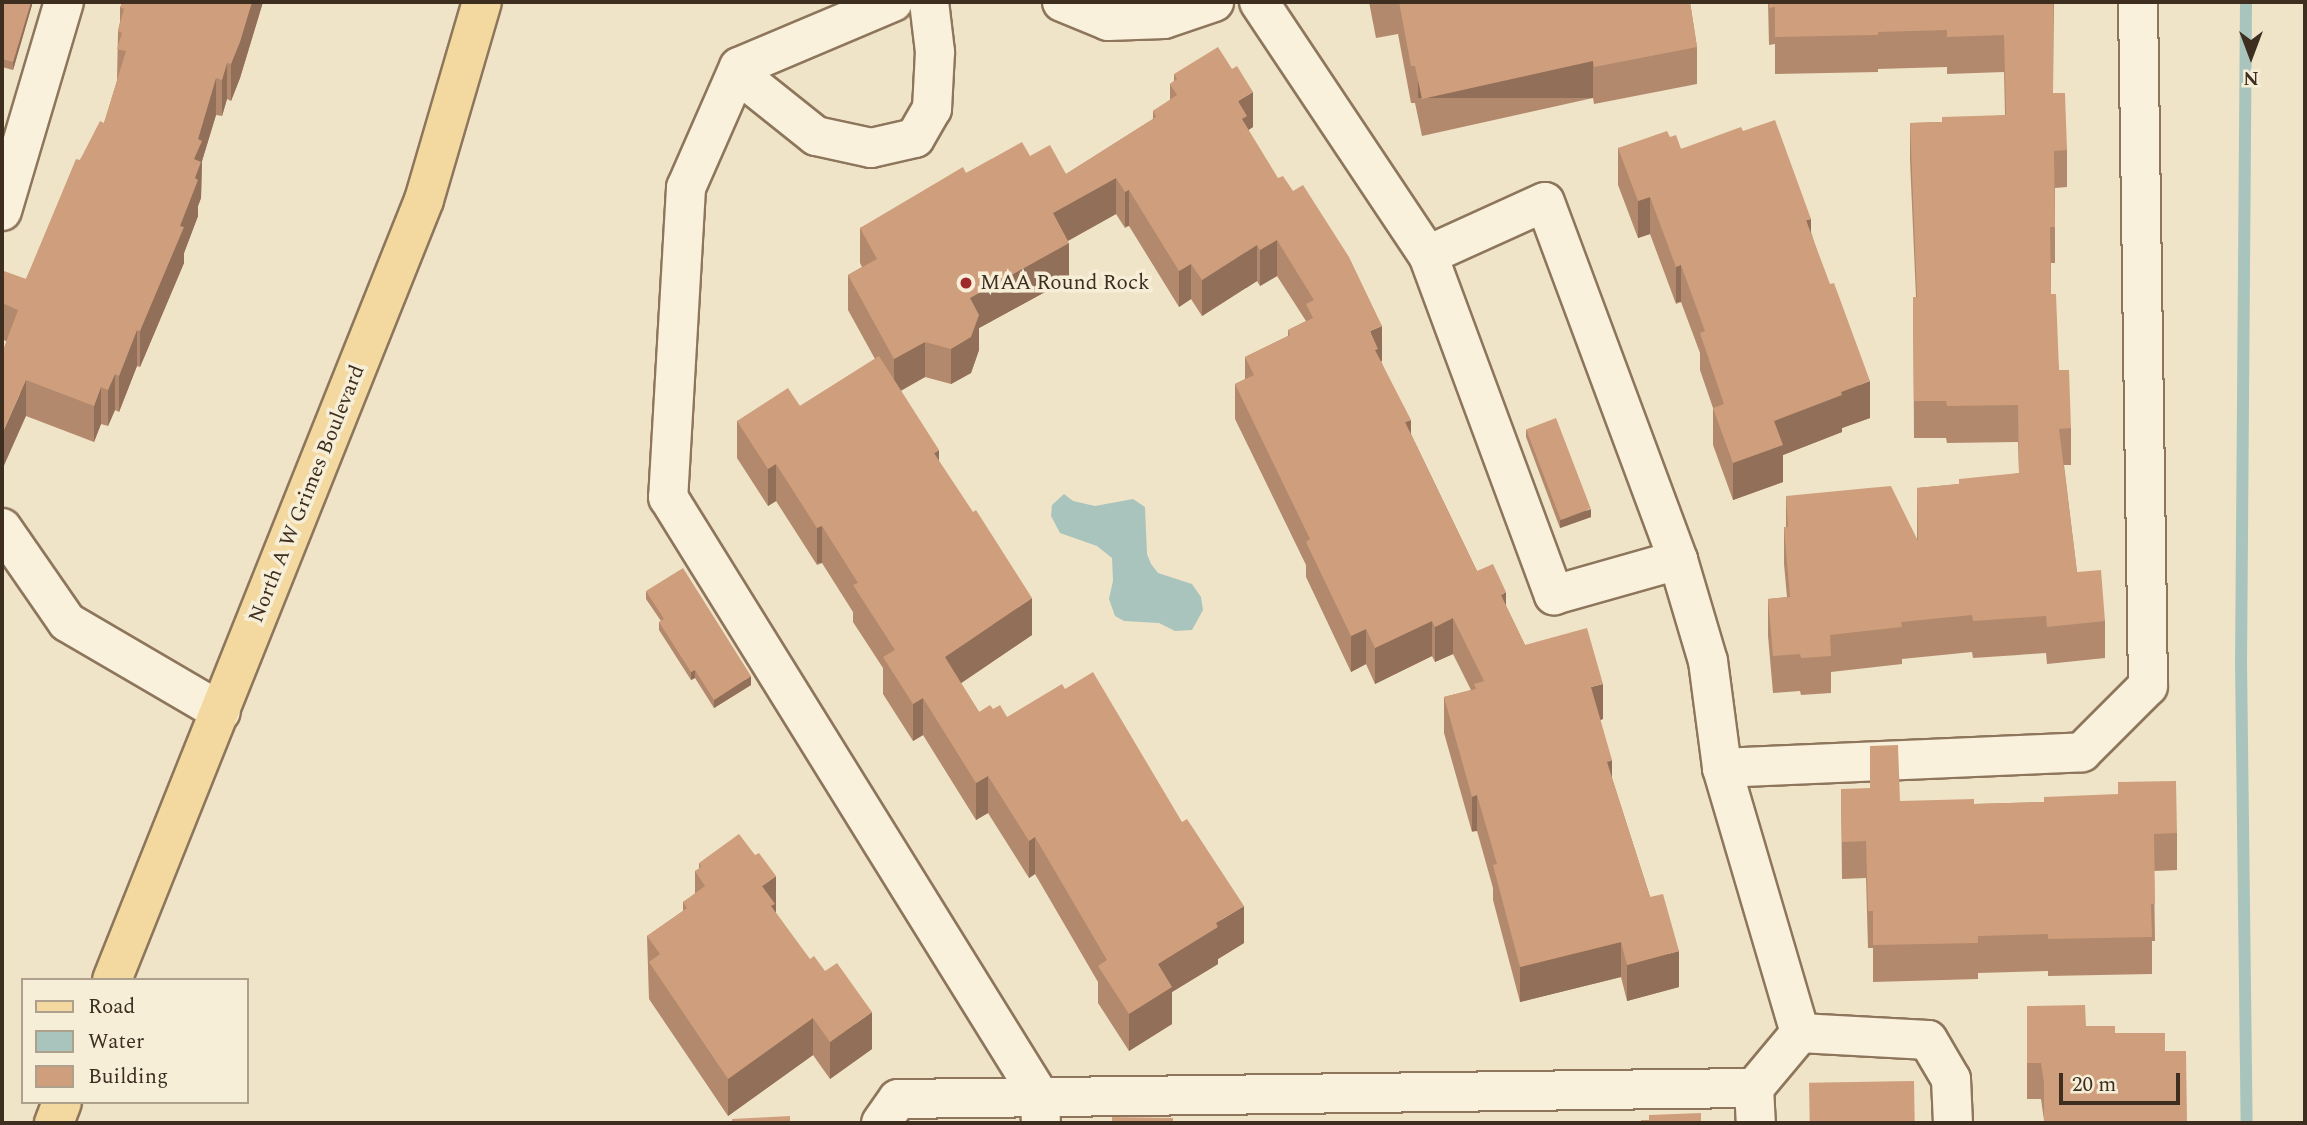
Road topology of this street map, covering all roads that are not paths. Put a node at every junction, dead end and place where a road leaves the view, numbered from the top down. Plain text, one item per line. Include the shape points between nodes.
1 (64, 2) edge
2 (482, 2) edge
3 (893, 2) edge
4 (929, 2) edge
5 (1062, 2) edge
6 (1214, 2) edge
7 (1259, 2) edge
8 (2138, 2) edge
9 (1101, 10) edge
10 (737, 73) junction
11 (2, 210) edge
12 (1428, 255) junction
13 (2, 528) edge
14 (1678, 561) junction
15 (221, 712) junction
16 (1722, 768) junction
17 (113, 978) edge
18 (1800, 1033) junction
19 (61, 1104) edge
20 (1755, 1106) edge
21 (1040, 1110) edge
22 (54, 1123) edge
23 (881, 1123) edge
24 (1953, 1123) edge

1 - 11 lane
2 - 15 main road, North A W Grimes Boulevard via 424,200
3 - 10 lane via 739,67
4 - 10 lane via 935,52 932,109 915,138 872,148 816,136
5 - 9 lane
6 - 9 lane via 1164,19 1108,22
7 - 12 lane
8 - 16 lane via 2148,686 2082,752
10 - 21 lane via 686,188 668,497
12 - 14 lane via 1554,595
12 - 14 lane via 1545,202
13 - 15 lane via 67,622
14 - 16 lane via 1708,661
15 - 17 main road, North A W Grimes Boulevard
16 - 18 lane
18 - 20 lane
18 - 24 lane via 1928,1040 1951,1079
19 - 22 main road
20 - 21 lane
21 - 23 lane via 898,1100

